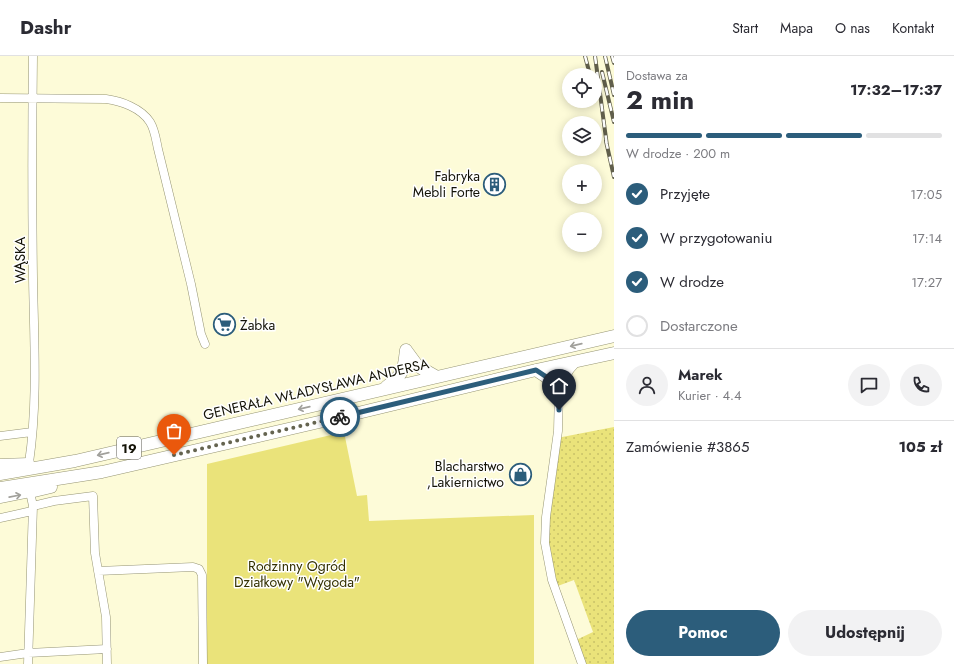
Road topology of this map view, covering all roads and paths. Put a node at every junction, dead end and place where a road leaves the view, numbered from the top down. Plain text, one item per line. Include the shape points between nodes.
1 (33, 56) edge
2 (0, 98) edge
3 (32, 99) junction
4 (614, 336) edge
5 (205, 344) dead end
6 (614, 353) edge
7 (574, 362) junction
8 (536, 370) junction
9 (437, 377) junction
10 (384, 389) junction
11 (559, 390) junction
12 (32, 432) junction
13 (0, 436) edge
14 (75, 461) junction
15 (29, 463) junction
16 (0, 464) edge
17 (102, 472) junction
18 (0, 474) edge
19 (0, 488) edge
20 (30, 492) junction
21 (0, 498) edge
22 (33, 508) junction
23 (0, 518) edge
24 (98, 571) junction
25 (107, 649) junction
26 (28, 653) junction
27 (0, 657) edge
28 (28, 664) edge
29 (107, 664) edge
30 (203, 664) edge
31 (582, 664) edge

1 - 3 street, WĄSKA
2 - 3 street
3 - 5 street via 106,99 126,104 147,118 153,128
3 - 12 street, WĄSKA
4 -> 9 highway, GENERAŁA WŁADYSŁAWA ANDERSA / 19
6 - 7 highway, 19
7 - 8 highway, 19
7 - 11 highway via 566,370
8 - 11 highway via 554,382
8 - 17 highway, 19
9 - 10 highway, GENERAŁA WŁADYSŁAWA ANDERSA / 19
9 - 10 highway via 421,368 406,350 402,374
10 -> 14 highway, GENERAŁA WŁADYSŁAWA ANDERSA / 19
11 - 31 street via 558,431 546,517 545,543 552,580
12 - 13 street
12 - 15 street, WĄSKA
14 - 15 highway
14 - 18 highway, GENERAŁA WŁADYSŁAWA ANDERSA / 19
15 - 16 main road
17 - 19 highway, 19
17 - 20 highway
21 -> 20 main road
20 - 22 street
22 - 23 street
22 - 24 street via 54,501 93,496
22 - 26 street
24 - 25 street via 106,617
24 - 30 street via 193,567 199,569 202,575
25 - 26 street
25 - 29 street
26 - 27 street
26 - 28 street

